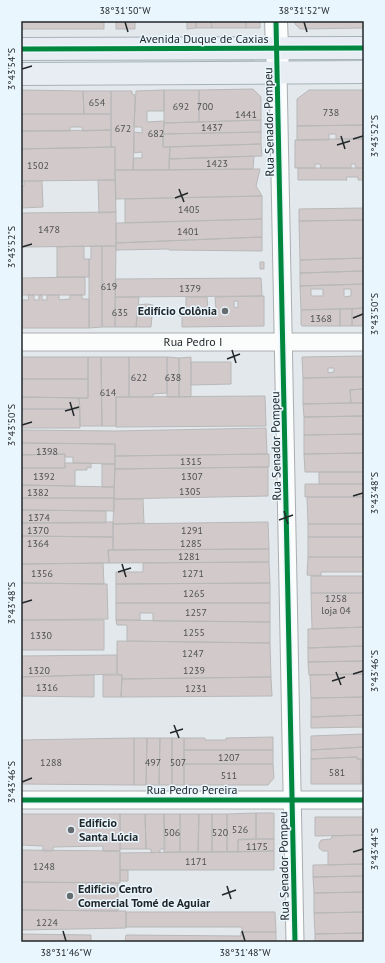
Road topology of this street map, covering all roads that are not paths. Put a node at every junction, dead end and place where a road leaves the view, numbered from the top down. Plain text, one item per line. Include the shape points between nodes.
1 (276, 21) edge
2 (277, 48) junction
3 (364, 48) edge
4 (21, 50) edge
5 (364, 72) edge
6 (278, 73) junction
7 (21, 74) edge
8 (21, 342) edge
9 (284, 342) junction
10 (364, 342) edge
11 (21, 800) edge
12 (293, 800) junction
13 (364, 800) edge
14 (295, 942) edge

1 - 2 street, Rua Senador Pompeu
2 - 3 main road, Avenida Duque de Caxias
2 - 4 main road, Avenida Duque de Caxias
2 - 6 street, Rua Senador Pompeu
5 - 6 main road
6 - 7 main road
6 - 9 street, Rua Senador Pompeu
8 - 9 street, Rua Pedro I
9 - 10 street, Rua Pedro I
9 - 12 street, Rua Senador Pompeu
11 - 12 street, Rua Pedro Pereira
12 - 13 street, Rua Pedro Pereira
12 - 14 street, Rua Senador Pompeu

